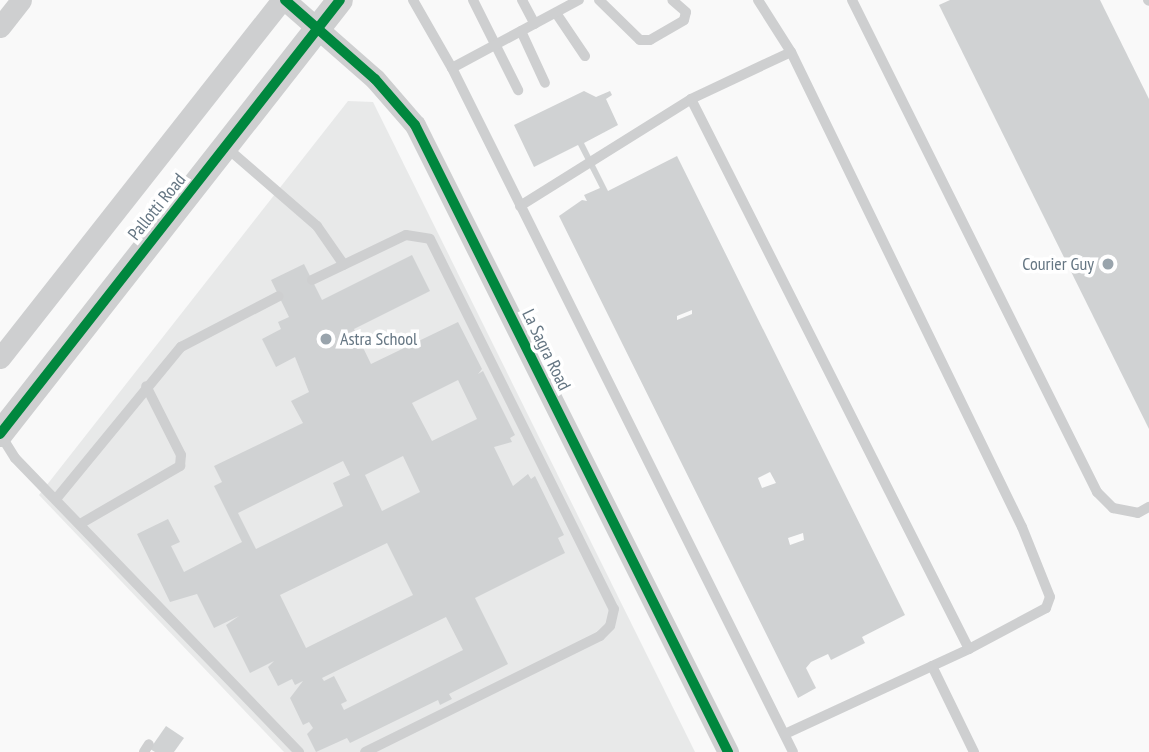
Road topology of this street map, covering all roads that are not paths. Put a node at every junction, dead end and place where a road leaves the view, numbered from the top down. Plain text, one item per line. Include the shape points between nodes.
1 (21, 0) edge
2 (283, 0) edge
3 (340, 0) edge
4 (413, 0) edge
5 (473, 0) edge
6 (522, 0) edge
7 (599, 0) edge
8 (672, 0) edge
9 (758, 0) edge
10 (852, 0) edge
11 (574, 1) edge
12 (556, 13) junction
13 (535, 24) junction
14 (0, 27) edge
15 (319, 30) junction
16 (521, 31) junction
17 (495, 45) junction
18 (791, 52) junction
19 (585, 56) dead end
20 (452, 68) junction
21 (545, 83) dead end
22 (518, 90) dead end
23 (691, 99) junction
24 (226, 148) junction
25 (520, 206) junction
26 (344, 265) junction
27 (312, 280) dead end
28 (279, 296) dead end
29 (0, 358) edge
30 (146, 386) junction
31 (0, 434) edge
32 (56, 499) junction
33 (1149, 507) edge
34 (80, 524) junction
35 (969, 649) junction
36 (932, 666) junction
37 (785, 734) junction
38 (299, 752) edge
39 (365, 752) edge
40 (728, 752) edge
41 (793, 752) edge
42 (974, 752) edge

1 - 14 street
2 - 15 street, La Sagra Road
2 - 29 street, Pallotti Road
3 - 15 street, Pallotti Road
4 - 20 lane
5 - 17 lane
6 - 13 lane
7 - 8 lane via 640,40 650,40 684,20 686,12
9 - 18 lane
10 - 33 lane via 1097,492 1113,508 1138,513
11 - 12 lane
12 - 13 lane
12 - 19 lane
13 - 16 lane
15 - 24 street, Pallotti Road
15 - 40 street, La Sagra Road via 388,92 415,125
16 - 17 lane
16 - 21 lane
17 - 20 lane
17 - 22 lane
18 - 23 lane
18 - 35 lane via 1049,587 1046,608
20 - 25 lane
23 - 25 lane
23 - 35 lane
24 - 26 lane via 317,226
24 - 31 street, Pallotti Road
25 - 37 lane
26 - 27 lane
26 - 39 lane via 412,234 434,244 614,614 600,636
28 - 30 lane via 181,347
30 - 32 lane
30 - 34 lane via 181,455 180,466
31 - 32 lane via 15,458
32 - 34 lane
34 - 38 lane
35 - 36 lane
36 - 37 lane
36 - 42 lane
37 - 41 lane

